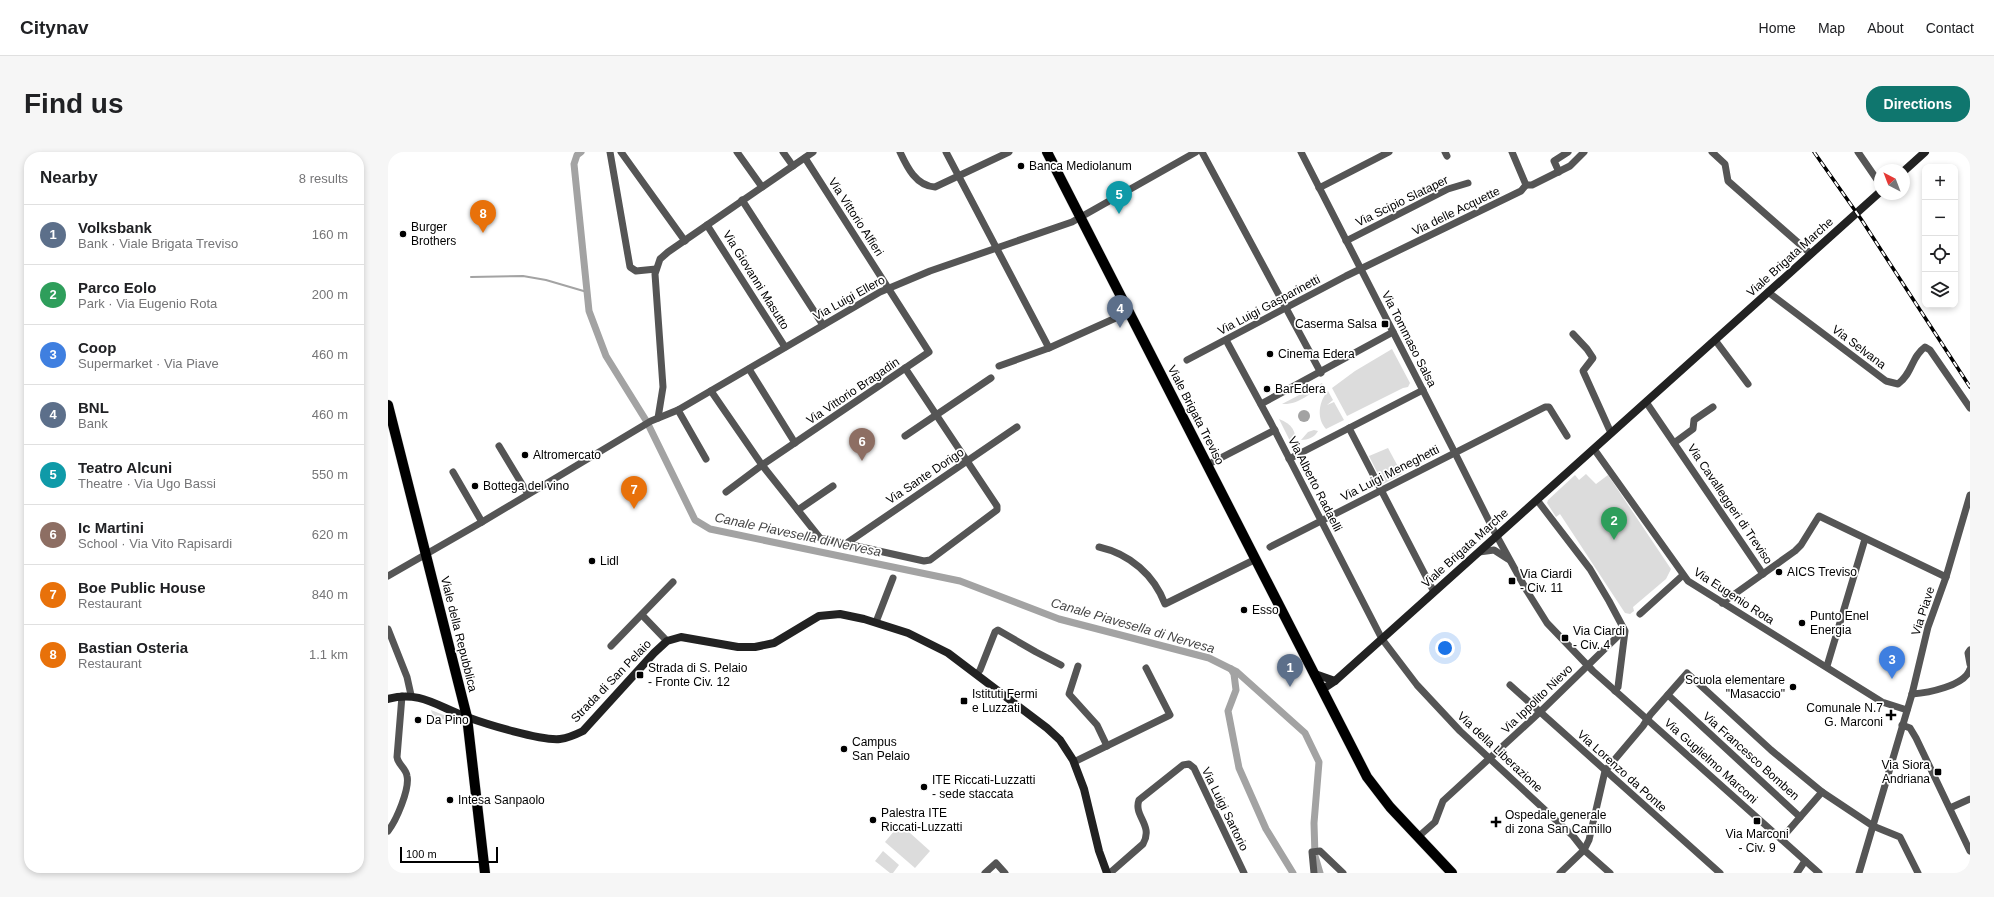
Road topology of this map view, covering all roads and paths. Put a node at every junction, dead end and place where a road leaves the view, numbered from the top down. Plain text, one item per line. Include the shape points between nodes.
1 (610, 152) edge
2 (621, 152) edge
3 (737, 152) edge
4 (782, 152) edge
5 (813, 152) edge
6 (900, 152) edge
7 (946, 152) edge
8 (1009, 152) edge
9 (1048, 152) edge
10 (1196, 152) edge
11 (1202, 152) edge
12 (1389, 152) edge
13 (1512, 152) edge
14 (1568, 152) edge
15 (1584, 152) edge
16 (1712, 152) edge
17 (1858, 152) edge
18 (1924, 152) edge
19 (1303, 153) edge
20 (805, 158) junction
21 (1910, 165) edge
22 (793, 166) junction
23 (1559, 172) junction
24 (1874, 175) edge
25 (958, 177) junction
26 (1468, 183) dead end
27 (1526, 185) junction
28 (762, 187) junction
29 (1319, 188) junction
30 (1874, 197) edge
31 (742, 200) junction
32 (1081, 218) junction
33 (707, 225) junction
34 (685, 240) junction
35 (1346, 241) junction
36 (996, 248) junction
37 (1810, 254) junction
38 (656, 268) junction
39 (1361, 269) junction
40 (889, 288) junction
41 (1768, 292) junction
42 (1287, 307) junction
43 (1129, 312) junction
44 (823, 325) junction
45 (1393, 332) junction
46 (1572, 334) dead end
47 (1226, 340) junction
48 (1715, 340) junction
49 (785, 347) junction
50 (1049, 348) junction
51 (1187, 360) dead end
52 (999, 366) dead end
53 (906, 368) junction
54 (749, 369) junction
55 (1321, 373) junction
56 (992, 378) dead end
57 (1748, 384) dead end
58 (1423, 390) junction
59 (711, 391) junction
60 (1646, 402) junction
61 (1261, 404) junction
62 (388, 406) edge
63 (1713, 407) dead end
64 (1970, 408) edge
65 (678, 410) junction
66 (936, 415) junction
67 (654, 419) junction
68 (1017, 427) dead end
69 (1349, 428) junction
70 (1275, 430) junction
71 (1611, 433) junction
72 (905, 436) dead end
73 (1567, 436) dead end
74 (795, 442) junction
75 (1674, 443) junction
76 (499, 446) dead end
77 (1594, 449) junction
78 (1455, 452) junction
79 (706, 459) dead end
80 (1289, 459) junction
81 (966, 461) junction
82 (762, 465) junction
83 (1207, 465) junction
84 (453, 472) dead end
85 (833, 486) dead end
86 (1381, 490) junction
87 (726, 492) dead end
88 (528, 494) junction
89 (1970, 496) edge
90 (1537, 500) junction
91 (798, 510) junction
92 (1321, 521) junction
93 (482, 522) junction
94 (1496, 536) junction
95 (1865, 539) junction
96 (847, 543) junction
97 (1099, 547) dead end
98 (1270, 547) dead end
99 (1479, 552) junction
100 (426, 553) junction
101 (1256, 559) junction
102 (1509, 560) junction
103 (1763, 574) junction
104 (388, 576) edge
105 (1682, 576) junction
106 (1946, 577) junction
107 (893, 578) dead end
108 (673, 582) dead end
109 (1434, 592) junction
110 (1722, 603) junction
111 (642, 614) junction
112 (1640, 614) dead end
113 (876, 622) junction
114 (388, 629) edge
115 (1621, 638) junction
116 (1382, 639) junction
117 (668, 641) junction
118 (611, 646) dead end
119 (1970, 650) edge
120 (1970, 664) edge
121 (1061, 665) dead end
122 (1078, 666) dead end
123 (1588, 666) junction
124 (1827, 666) junction
125 (1146, 668) dead end
126 (1970, 669) edge
127 (977, 674) junction
128 (1315, 674) junction
129 (1336, 681) junction
130 (1510, 685) dead end
131 (1323, 689) junction
132 (1616, 691) junction
133 (1912, 694) junction
134 (411, 695) junction
135 (1668, 695) junction
136 (402, 696) junction
137 (388, 699) edge
138 (1907, 710) junction
139 (1540, 712) junction
140 (467, 717) junction
141 (1646, 719) junction
142 (1902, 725) junction
143 (1107, 746) junction
144 (1490, 759) junction
145 (1074, 762) junction
146 (1605, 771) junction
147 (1822, 792) junction
148 (1970, 799) edge
149 (1950, 808) junction
150 (1800, 817) junction
151 (1873, 826) junction
152 (388, 831) edge
153 (1418, 837) junction
154 (1781, 839) junction
155 (1584, 850) junction
156 (1970, 851) edge
157 (1805, 860) junction
158 (485, 873) edge
159 (984, 873) edge
160 (1005, 873) edge
161 (1106, 873) edge
162 (1110, 873) edge
163 (1244, 873) edge
164 (1314, 873) edge
165 (1343, 873) edge
166 (1452, 873) edge
167 (1560, 873) edge
168 (1610, 873) edge
169 (1720, 873) edge
170 (1797, 873) edge
171 (1819, 873) edge
172 (1859, 873) edge
173 (1918, 873) edge

1 - 38 street via 630,267 636,271
2 - 34 street
3 - 28 street
4 - 22 street
5 - 20 street
6 - 25 street via 913,175 927,185 935,187
7 - 25 street
8 - 25 street
9 - 32 main road, Viale Brigata Treviso
10 - 32 street, Via Luigi Ellero
11 - 42 street
12 - 29 street
13 - 27 street
14 - 23 street via 1554,161
15 - 23 street, Via delle Acquette via 1570,166
16 - 37 street via 1725,164 1728,181
17 - 24 street
18 - 21 street
19 - 29 street, Via Tommaso Salsa
20 - 22 street
20 - 40 street, Via Vittorio Alfieri
22 - 28 street
23 - 27 street, Via delle Acquette via 1532,186
25 - 36 street
26 - 35 street, Via Scipio Slataper via 1448,189
27 - 39 street, Via delle Acquette via 1521,191
28 - 31 street
29 - 35 street, Via Tommaso Salsa
30 - 37 street, Viale Brigata Marche
31 - 33 street
31 - 44 street
32 - 36 street, Via Luigi Ellero
32 - 43 main road, Viale Brigata Treviso
33 - 34 street
33 - 49 street, Via Giovanni Masutto
34 - 38 street via 664,255
35 - 39 street, Via Tommaso Salsa
36 - 40 street, Via Luigi Ellero
36 - 50 street
37 - 41 street, Viale Brigata Marche
38 - 67 street via 663,387
39 - 42 street, Via Luigi Gasparinetti
39 - 45 street, Via Tommaso Salsa
40 - 44 street, Via Luigi Ellero
40 - 53 street, Via Vittorio Bragadin via 930,352
41 - 48 street, Viale Brigata Marche
41 - 64 street, Via Selvana via 1886,381 1898,384 1906,378 1919,351 1925,347 1930,350
42 - 47 street, Via Luigi Gasparinetti
42 - 55 street
43 - 50 street
43 - 83 main road, Viale Brigata Treviso
44 - 49 street, Via Luigi Ellero
45 - 55 street
45 - 58 street, Via Tommaso Salsa
46 - 71 street via 1593,358 1583,371
47 - 51 street, Via Luigi Gasparinetti
47 - 61 street, Via Alberto Radaelli
48 - 57 street
48 - 60 street, Viale Brigata Marche
49 - 54 street, Via Luigi Ellero
50 - 52 street
53 - 66 street
53 - 74 street, Via Vittorio Bragadin
54 - 59 street, Via Luigi Ellero
54 - 74 street
55 - 61 street
56 - 66 street
58 - 69 street
58 - 78 street, Via Tommaso Salsa
59 - 65 street, Via Luigi Ellero
59 - 82 street
60 - 71 street, Viale Brigata Marche
60 - 75 street, Via Cavalleggeri di Treviso
61 - 70 street, Via Alberto Radaelli
62 - 100 main road, Viale della Repubblica
63 - 75 street, Via Cavalleggeri di Treviso via 1694,420 1693,429
65 - 67 street, Via Luigi Ellero
65 - 79 street
66 - 72 street
66 - 81 street
67 - 88 street, Via Luigi Ellero
68 - 81 street, Via Sante Dorigo
69 - 80 street
69 - 86 street
70 - 80 street, Via Alberto Radaelli
70 - 83 street
71 - 77 street, Viale Brigata Marche
73 - 78 street, Via Luigi Meneghetti via 1547,406
74 - 82 street, Via Vittorio Bragadin
75 - 103 street, Via Cavalleggeri di Treviso
76 - 88 street
77 - 90 street, Viale Brigata Marche
77 - 105 street, Via Eugenio Rota
78 - 86 street, Via Luigi Meneghetti
78 - 94 street, Via Tommaso Salsa
80 - 92 street, Via Alberto Radaelli
81 - 96 street, Via Sante Dorigo
81 - 96 street via 997,506 997,510 930,560 924,561
82 - 87 street, Via Vittorio Bragadin
82 - 91 street
83 - 101 main road, Viale Brigata Treviso
84 - 93 street
85 - 91 street
86 - 92 street, Via Luigi Meneghetti
86 - 109 street
88 - 93 street, Via Luigi Ellero
89 - 106 street, Via Piave
90 - 94 street, Viale Brigata Marche
90 - 115 street via 1590,569 1625,633
91 - 96 street via 820,538
92 - 98 street, Via Luigi Meneghetti
92 - 116 street, Via Alberto Radaelli
93 - 100 street, Via Luigi Ellero
94 - 99 street, Viale Brigata Marche
94 - 102 street, Via Tommaso Salsa
95 - 103 street, Via Cavalleggeri di Treviso via 1819,516 1798,549
95 - 106 street, Via Cavalleggeri di Treviso
95 - 124 street
97 - 101 street via 1132,560 1159,588 1165,604
99 - 102 street via 1494,550
99 - 109 street, Viale Brigata Marche
100 - 104 street, Via Luigi Ellero
100 - 140 main road, Viale della Repubblica
101 - 128 main road, Viale Brigata Treviso
102 - 123 street, Via Guglielmo Marconi via 1547,623
103 - 110 street
105 - 110 street, Via Eugenio Rota
105 - 112 street
106 - 133 street, Via Piave via 1928,627
107 - 113 street
108 - 111 street
109 - 116 street, Viale Brigata Marche
110 - 124 street, Via Eugenio Rota
111 - 117 street
111 - 118 street
113 - 117 street, Strada di San Pelaio via 840,614 819,616 774,643 755,647 738,647 681,637
113 - 127 street, Strada di San Pelaio via 928,642
114 - 134 street via 407,677
115 - 123 street, Via Ippolito Nievo
115 - 132 street
116 - 129 street, Viale Brigata Marche
116 - 144 street, Via della Liberazione via 1417,685
117 - 140 street, Strada di San Pelaio via 590,724 569,737 550,739
119 - 120 street
121 - 127 street via 998,630
122 - 143 street via 1069,694 1097,725
123 - 132 street, Via Guglielmo Marconi
123 - 139 street, Via Ippolito Nievo
124 - 138 street, Via Eugenio Rota via 1882,702
125 - 143 street via 1170,715
126 - 133 street via 1966,676 1957,682 1926,693
127 - 145 street, Strada di San Pelaio via 1051,731 1065,746
128 - 129 street
128 - 131 main road, Viale Brigata Treviso
129 - 131 street, Viale Brigata Marche
130 - 139 street, Via Lorenzo da Ponte
131 - 153 main road, Viale Brigata Treviso via 1373,787
132 - 141 street, Via Guglielmo Marconi
133 - 138 street, Via Piave
134 - 136 street, Strada di San Pelaio
134 - 140 street, Strada di San Pelaio
135 - 141 street, Via Francesco Bomben
135 - 147 street, Via Francesco Bomben via 1687,674
135 - 150 street, Via Francesco Bomben
136 - 137 street, Strada di San Pelaio
136 - 152 street via 397,762 407,775 408,783 398,814
138 - 142 street, Via Piave
139 - 144 street, Via Ippolito Nievo
139 - 146 street, Via Lorenzo da Ponte
140 - 158 main road, Viale della Repubblica
141 - 146 street, Via Francesco Bomben
141 - 154 street, Via Guglielmo Marconi
142 - 149 street via 1914,734
142 - 151 street, Via Piave
143 - 145 street
144 - 153 street, Via Ippolito Nievo via 1443,801 1435,822
144 - 155 street, Via della Liberazione via 1573,836
145 - 161 street, Strada di San Pelaio via 1084,789
146 - 155 street via 1589,840
146 - 169 street, Via Lorenzo da Ponte
147 - 150 street, Via Francesco Bomben
147 - 151 street, Via Francesco Bomben
148 - 149 street
149 - 156 street
150 - 154 street, Via Francesco Bomben
151 - 172 street, Via Piave
151 - 173 street, Via Francesco Bomben via 1900,837
153 - 166 main road, Viale Brigata Treviso
154 - 157 street, Via Guglielmo Marconi
155 - 167 street
155 - 168 street, Via della Liberazione
157 - 170 street
157 - 171 street, Via Guglielmo Marconi
159 - 160 street via 996,863
162 - 163 street, Via Luigi Sartorio via 1146,839 1148,833 1137,805 1139,800 1183,765 1189,764 1194,768
164 - 165 street via 1317,851

